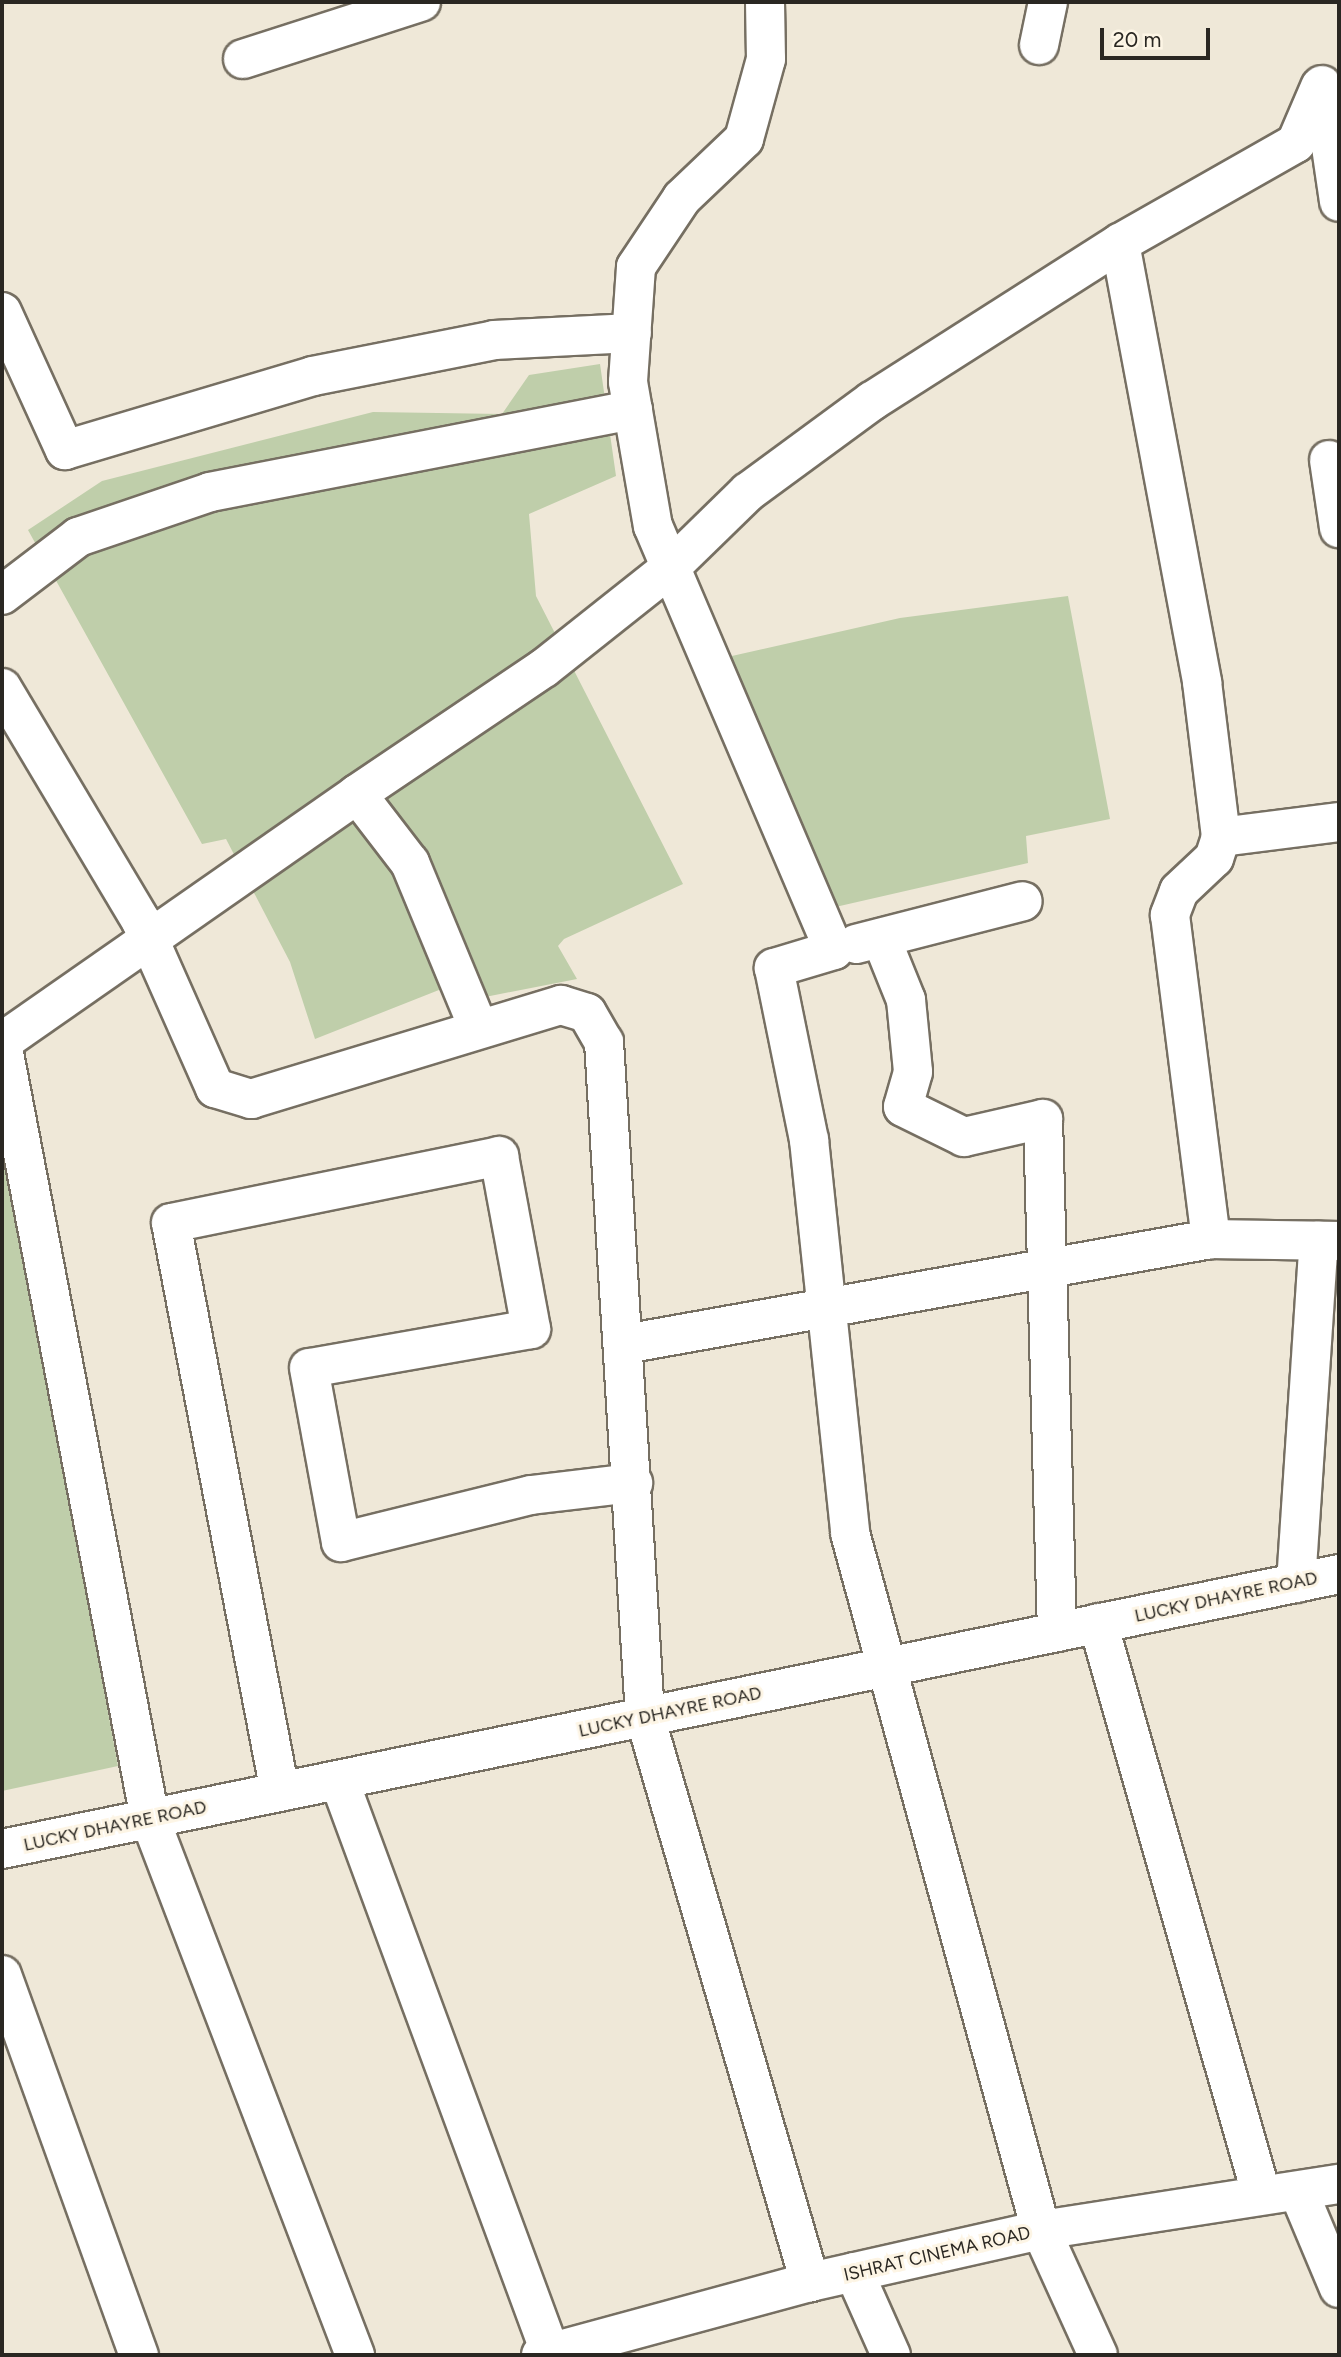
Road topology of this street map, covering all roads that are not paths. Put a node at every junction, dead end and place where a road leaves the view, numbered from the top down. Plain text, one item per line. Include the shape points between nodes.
1 (421, 2) edge
2 (765, 2) edge
3 (1048, 2) edge
4 (1039, 45) dead end
5 (243, 59) dead end
6 (1330, 78) edge
7 (1339, 202) edge
8 (1120, 243) junction
9 (3, 316) edge
10 (632, 332) junction
11 (633, 410) junction
12 (1329, 460) dead end
13 (1339, 528) edge
14 (670, 568) junction
15 (2, 595) edge
16 (2, 688) edge
17 (357, 794) junction
18 (1339, 822) edge
19 (1221, 837) junction
20 (1023, 901) dead end
21 (881, 938) junction
22 (150, 941) junction
23 (834, 950) junction
24 (478, 1027) junction
25 (2, 1042) edge
26 (1211, 1239) junction
27 (1329, 1241) edge
28 (1050, 1268) junction
29 (826, 1307) junction
30 (625, 1343) junction
31 (633, 1483) junction
32 (1339, 1574) edge
33 (1296, 1583) junction
34 (1098, 1623) junction
35 (1057, 1632) junction
36 (885, 1668) junction
37 (645, 1717) junction
38 (339, 1780) junction
39 (280, 1792) junction
40 (150, 1819) junction
41 (2, 1849) edge
42 (2, 1975) edge
43 (1339, 2184) edge
44 (1261, 2193) junction
45 (1299, 2193) junction
46 (1041, 2230) junction
47 (854, 2272) junction
48 (810, 2282) junction
49 (1339, 2288) edge
50 (545, 2354) edge
51 (139, 2355) edge
52 (355, 2355) edge
53 (891, 2355) edge
54 (1098, 2355) edge

1 - 5 street
2 - 10 street via 766,59 744,139 682,198 636,267
3 - 4 street
6 - 7 street
6 - 8 street via 1296,143
8 - 14 street via 872,401 748,492
8 - 19 street via 1202,682
9 - 10 street via 65,450 313,376 494,340
10 - 11 street
11 - 14 street via 653,526
11 - 15 street via 210,492 78,537
12 - 13 street
14 - 17 street via 544,668
14 - 23 street
16 - 22 street
17 - 22 street
17 - 24 street via 410,863
18 - 19 street
19 - 26 street via 1214,858 1179,891 1170,915
20 - 21 street
21 - 23 street
21 - 28 street via 906,1000 913,1072 903,1107 964,1137 1043,1119
22 - 24 street via 215,1088 251,1099
22 - 25 street
23 - 29 street via 774,968 809,1140
24 - 30 street via 561,1005 587,1013 604,1042
25 - 40 street
26 - 27 street
26 - 28 street
27 - 33 street
28 - 29 street
28 - 35 street
29 - 30 street
29 - 36 street via 850,1533
30 - 31 street
31 - 37 street
31 - 39 street via 531,1494 341,1542 309,1368 531,1329 499,1156 171,1223
32 - 33 street, LUCKY DHAYRE ROAD
33 - 34 street, LUCKY DHAYRE ROAD
34 - 35 street, LUCKY DHAYRE ROAD
34 - 44 street
35 - 36 street, LUCKY DHAYRE ROAD
36 - 37 street, LUCKY DHAYRE ROAD
36 - 46 street
37 - 38 street, LUCKY DHAYRE ROAD
37 - 48 street
38 - 39 street, LUCKY DHAYRE ROAD
38 - 50 street
39 - 40 street, LUCKY DHAYRE ROAD
40 - 41 street, LUCKY DHAYRE ROAD
40 - 52 street
42 - 51 street
43 - 45 street, ISHRAT CINEMA ROAD
44 - 45 street, ISHRAT CINEMA ROAD
44 - 46 street, ISHRAT CINEMA ROAD
45 - 49 street
46 - 47 street, ISHRAT CINEMA ROAD
46 - 54 street
47 - 48 street, ISHRAT CINEMA ROAD
47 - 53 street
48 - 50 street, ISHRAT CINEMA ROAD

